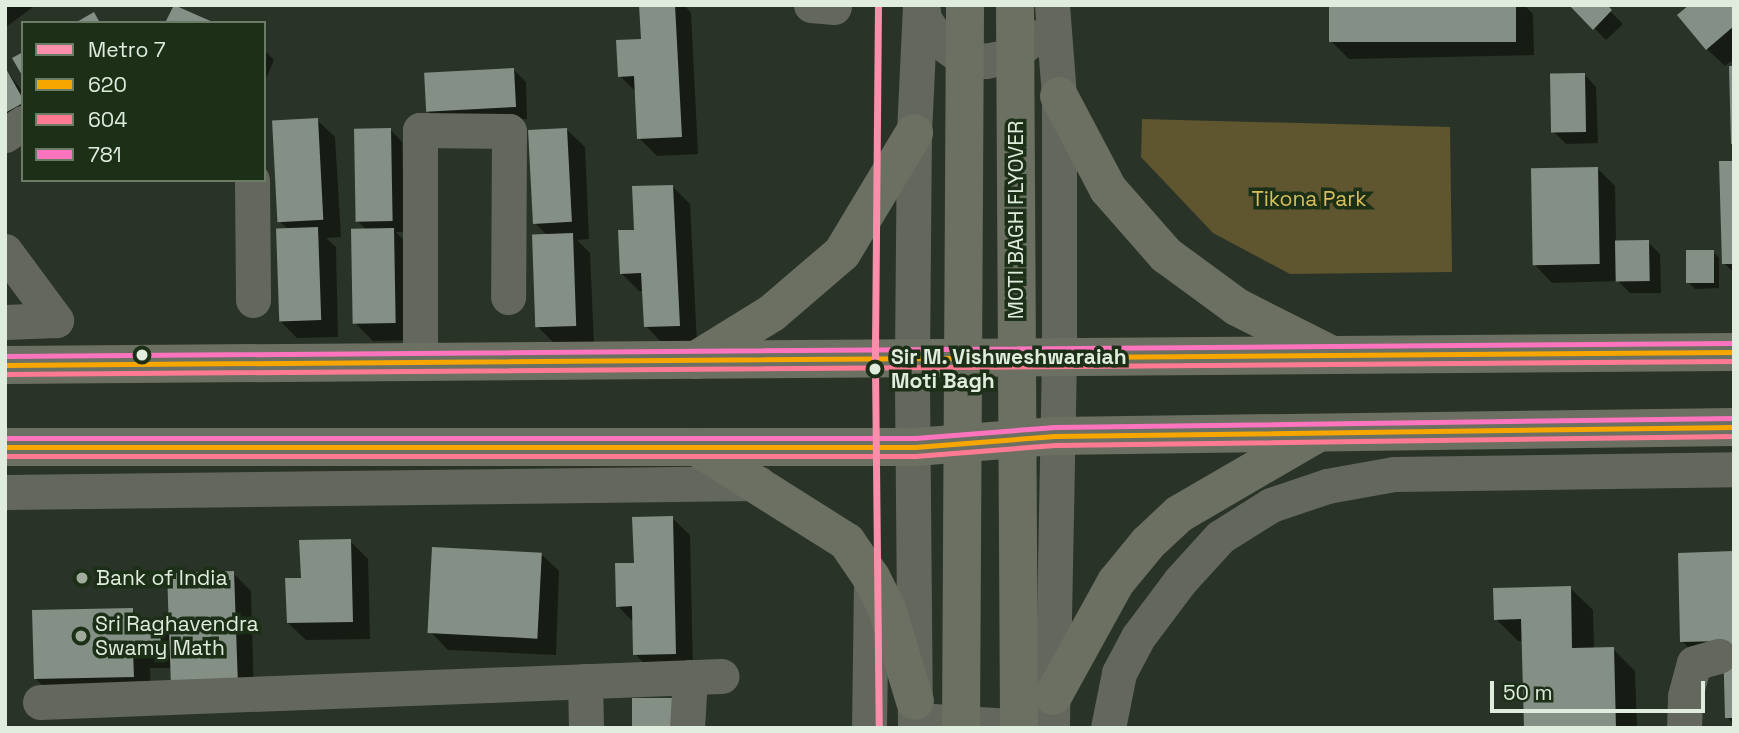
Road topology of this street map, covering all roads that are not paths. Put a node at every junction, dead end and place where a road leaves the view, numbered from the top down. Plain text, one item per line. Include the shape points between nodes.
1 (921, 5) edge
2 (965, 5) edge
3 (1015, 5) edge
4 (1051, 5) edge
5 (1059, 96) junction
6 (21, 123) edge
7 (914, 133) junction
8 (5, 135) edge
9 (253, 182) edge
10 (5, 251) edge
11 (508, 297) dead end
12 (253, 300) dead end
13 (5, 322) edge
14 (1734, 352) edge
15 (1059, 357) junction
16 (912, 358) junction
17 (1337, 358) junction
18 (696, 360) junction
19 (420, 362) junction
20 (5, 365) edge
21 (1734, 427) edge
22 (1317, 434) junction
23 (1055, 436) junction
24 (695, 446) junction
25 (5, 447) edge
26 (915, 447) junction
27 (1734, 469) edge
28 (758, 484) junction
29 (5, 492) edge
30 (871, 576) junction
31 (1719, 656) dead end
32 (585, 681) junction
33 (40, 702) dead end
34 (123, 713) edge
35 (915, 716) edge
36 (1048, 717) edge
37 (586, 728) edge
38 (687, 728) edge
39 (869, 728) edge
40 (961, 728) edge
41 (1019, 728) edge
42 (1108, 728) edge
43 (1684, 728) edge

1 - 4 street via 924,19 939,40 959,55 985,61 1010,56 1031,42
1 - 7 street
2 - 40 main road, bridge
3 - 41 main road, MOTI BAGH FLYOVER, bridge
4 - 5 street
5 - 15 street
5 - 17 main road via 1108,189 1166,256 1237,307
6 - 8 street
7 - 16 street
7 - 18 main road via 842,253 772,313
9 - 12 street
10 - 13 street via 56,320
11 - 19 street via 509,131 421,130
14 - 17 main road
15 - 16 main road
15 - 17 main road
15 - 23 street
16 - 18 main road
16 - 26 street
18 - 19 main road
19 - 20 main road
21 - 22 main road
22 - 23 main road
22 - 36 main road via 1179,514 1148,543 1116,582
23 - 26 main road
23 - 36 street
24 - 25 main road
24 - 26 main road
24 - 28 main road
26 - 35 street
27 - 42 street via 1394,474 1327,486 1271,505 1220,537 1138,637 1119,673
28 - 29 street
28 - 30 main road via 847,542
30 - 35 main road via 887,609
30 - 39 street
31 - 43 street via 1694,663 1685,696
32 - 34 street
32 - 37 street
32 - 38 street via 706,677
33 - 34 street
35 - 36 street

